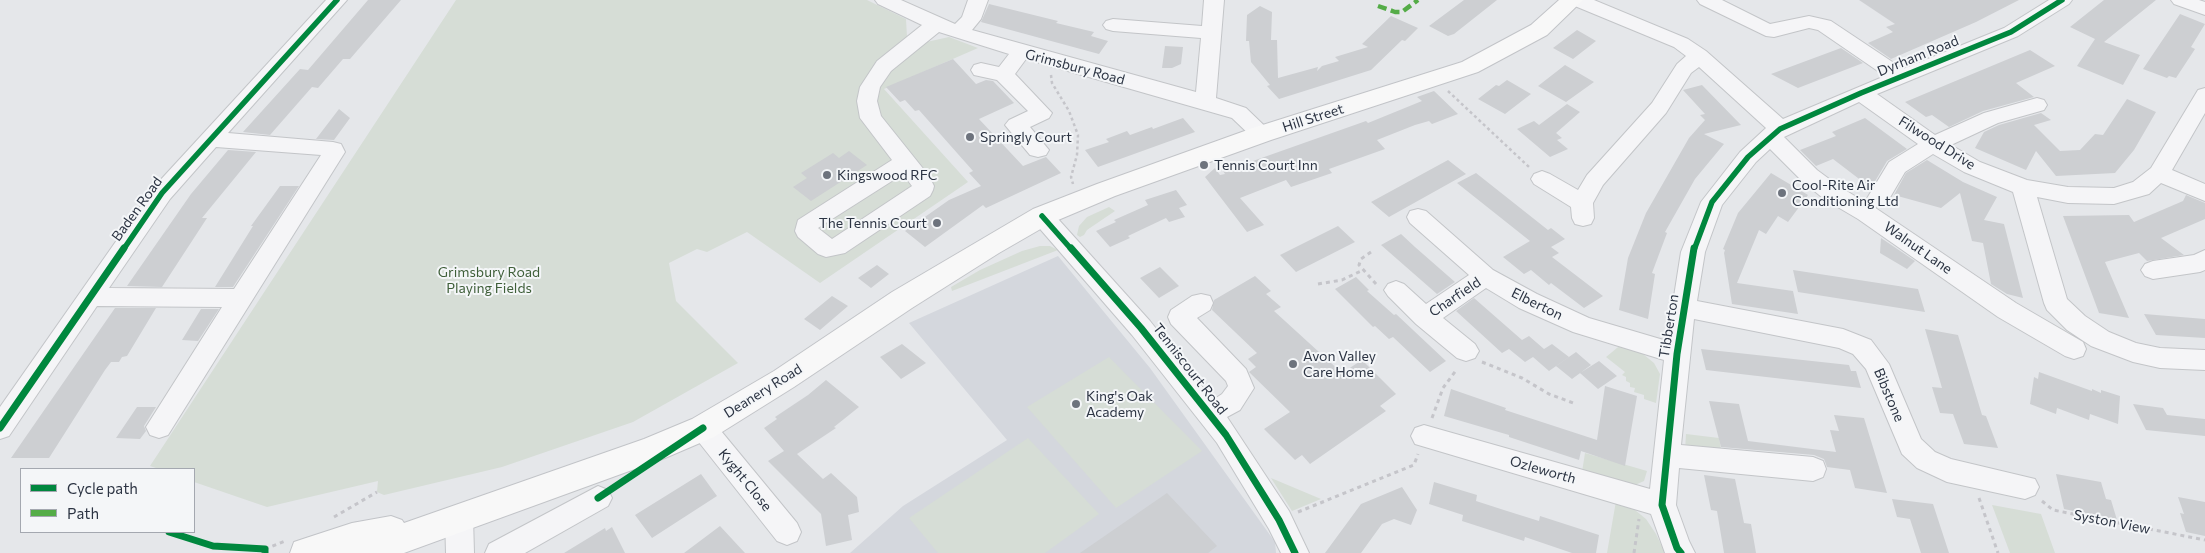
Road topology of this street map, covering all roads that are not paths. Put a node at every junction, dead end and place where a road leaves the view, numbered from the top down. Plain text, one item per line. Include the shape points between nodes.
1 (337, 0) edge
2 (885, 0) edge
3 (978, 0) edge
4 (1214, 0) edge
5 (1572, 0) edge
6 (1577, 0) edge
7 (1707, 0) edge
8 (2062, 0) edge
9 (2181, 0) edge
10 (2205, 9) edge
11 (936, 24) junction
12 (1113, 26) dead end
13 (959, 32) junction
14 (1211, 33) junction
15 (1020, 52) junction
16 (1699, 56) junction
17 (981, 70) dead end
18 (1004, 75) junction
19 (1901, 77) junction
20 (1861, 93) junction
21 (2205, 95) edge
22 (1205, 102) junction
23 (2037, 105) dead end
24 (1775, 133) junction
25 (1262, 134) junction
26 (211, 139) junction
27 (1933, 144) junction
28 (1038, 150) dead end
29 (905, 162) junction
30 (2160, 173) junction
31 (1542, 179) road end
32 (2024, 186) junction
33 (2205, 193) edge
34 (1877, 200) dead end
35 (1042, 216) junction
36 (1418, 217) dead end
37 (2205, 259) edge
38 (2153, 270) dead end
39 (1485, 276) junction
40 (1396, 290) road end
41 (90, 297) junction
42 (241, 298) junction
43 (1201, 303) dead end
44 (1684, 308) junction
45 (1425, 317) junction
46 (2074, 349) dead end
47 (1466, 350) dead end
48 (1676, 354) junction
49 (2205, 360) edge
50 (1210, 415) junction
51 (159, 427) dead end
52 (0, 428) edge
53 (703, 428) junction
54 (1424, 436) dead end
55 (1667, 455) junction
56 (1813, 469) dead end
57 (2025, 487) road end
58 (598, 498) dead end
59 (1652, 502) junction
60 (459, 517) junction
61 (787, 532) dead end
62 (306, 553) edge
63 (365, 553) edge
64 (460, 553) edge
65 (499, 553) edge
66 (1295, 553) edge
67 (1681, 553) edge

1 - 26 street, Baden Road
2 - 11 street, Grimsbury Road
3 - 13 street via 971,18
4 - 14 street
5 - 25 main road, Hill Street via 1539,30 1470,67
6 - 16 street, Walnut Lane via 1681,43
7 - 19 street via 1766,30 1809,22 1824,25
8 - 19 street, Dyrham Road via 2011,32
9 - 10 street
11 - 13 street, Grimsbury Road
11 - 29 street via 884,66 870,87 867,101 871,118
12 - 14 street
13 - 15 street, Grimsbury Road
14 - 22 street
15 - 18 street
15 - 22 street, Grimsbury Road
16 - 24 street, Walnut Lane
16 - 31 street via 1684,69 1659,108 1595,180 1582,211
17 - 18 street
18 - 28 street via 1042,113 1016,125
19 - 20 street, Dyrham Road
20 - 24 street, Dyrham Road
20 - 27 street, Filwood Drive
21 - 30 street, Filwood Drive
22 - 25 street, Grimsbury Road via 1239,113
23 - 27 street via 1991,118
24 - 44 street, Tibberton via 1748,157 1712,202 1693,252
24 - 46 street, Walnut Lane via 1808,175 1832,193 2008,310
25 - 35 main road, Hill Street
26 - 41 street, Baden Road via 162,193
26 - 42 street via 333,149 334,152
27 - 32 street, Filwood Drive via 1972,167
27 - 34 street via 1896,167
29 - 29 street via 921,182 922,190 838,247 826,248 806,231 806,226
30 - 32 street, Filwood Drive via 2141,188 2114,196 2068,195
30 - 33 street
32 - 49 street via 2056,303 2100,339 2133,352 2160,358
35 - 50 street, Tenniscourt Road via 1141,328
35 - 53 main road, Deanery Road via 902,300 784,379
36 - 39 street, Elberton
37 - 38 street via 2200,263
39 - 45 street, Charfield
39 - 48 street, Elberton via 1528,301 1582,325
40 - 45 street, Charfield
41 - 42 street
41 - 52 street, Baden Road
42 - 51 street
43 - 50 street via 1180,317 1237,376 1241,388 1231,402
44 - 48 street, Tibberton
44 - 57 street, Bibstone via 1843,339 1862,347 1876,364 1911,446 1926,460 1947,470
45 - 47 street, Charfield
48 - 55 street, Tibberton
50 - 66 street, Tenniscourt Road via 1279,520
53 - 60 main road, Deanery Road via 646,452
53 - 61 street, Kyght Close
54 - 59 street, Ozleworth
55 - 56 street
55 - 59 street, Tibberton
58 - 65 street
59 - 67 street, Tibberton
60 - 62 main road, Deanery Road via 352,538
60 - 63 main road, Deanery Road
60 - 64 street

